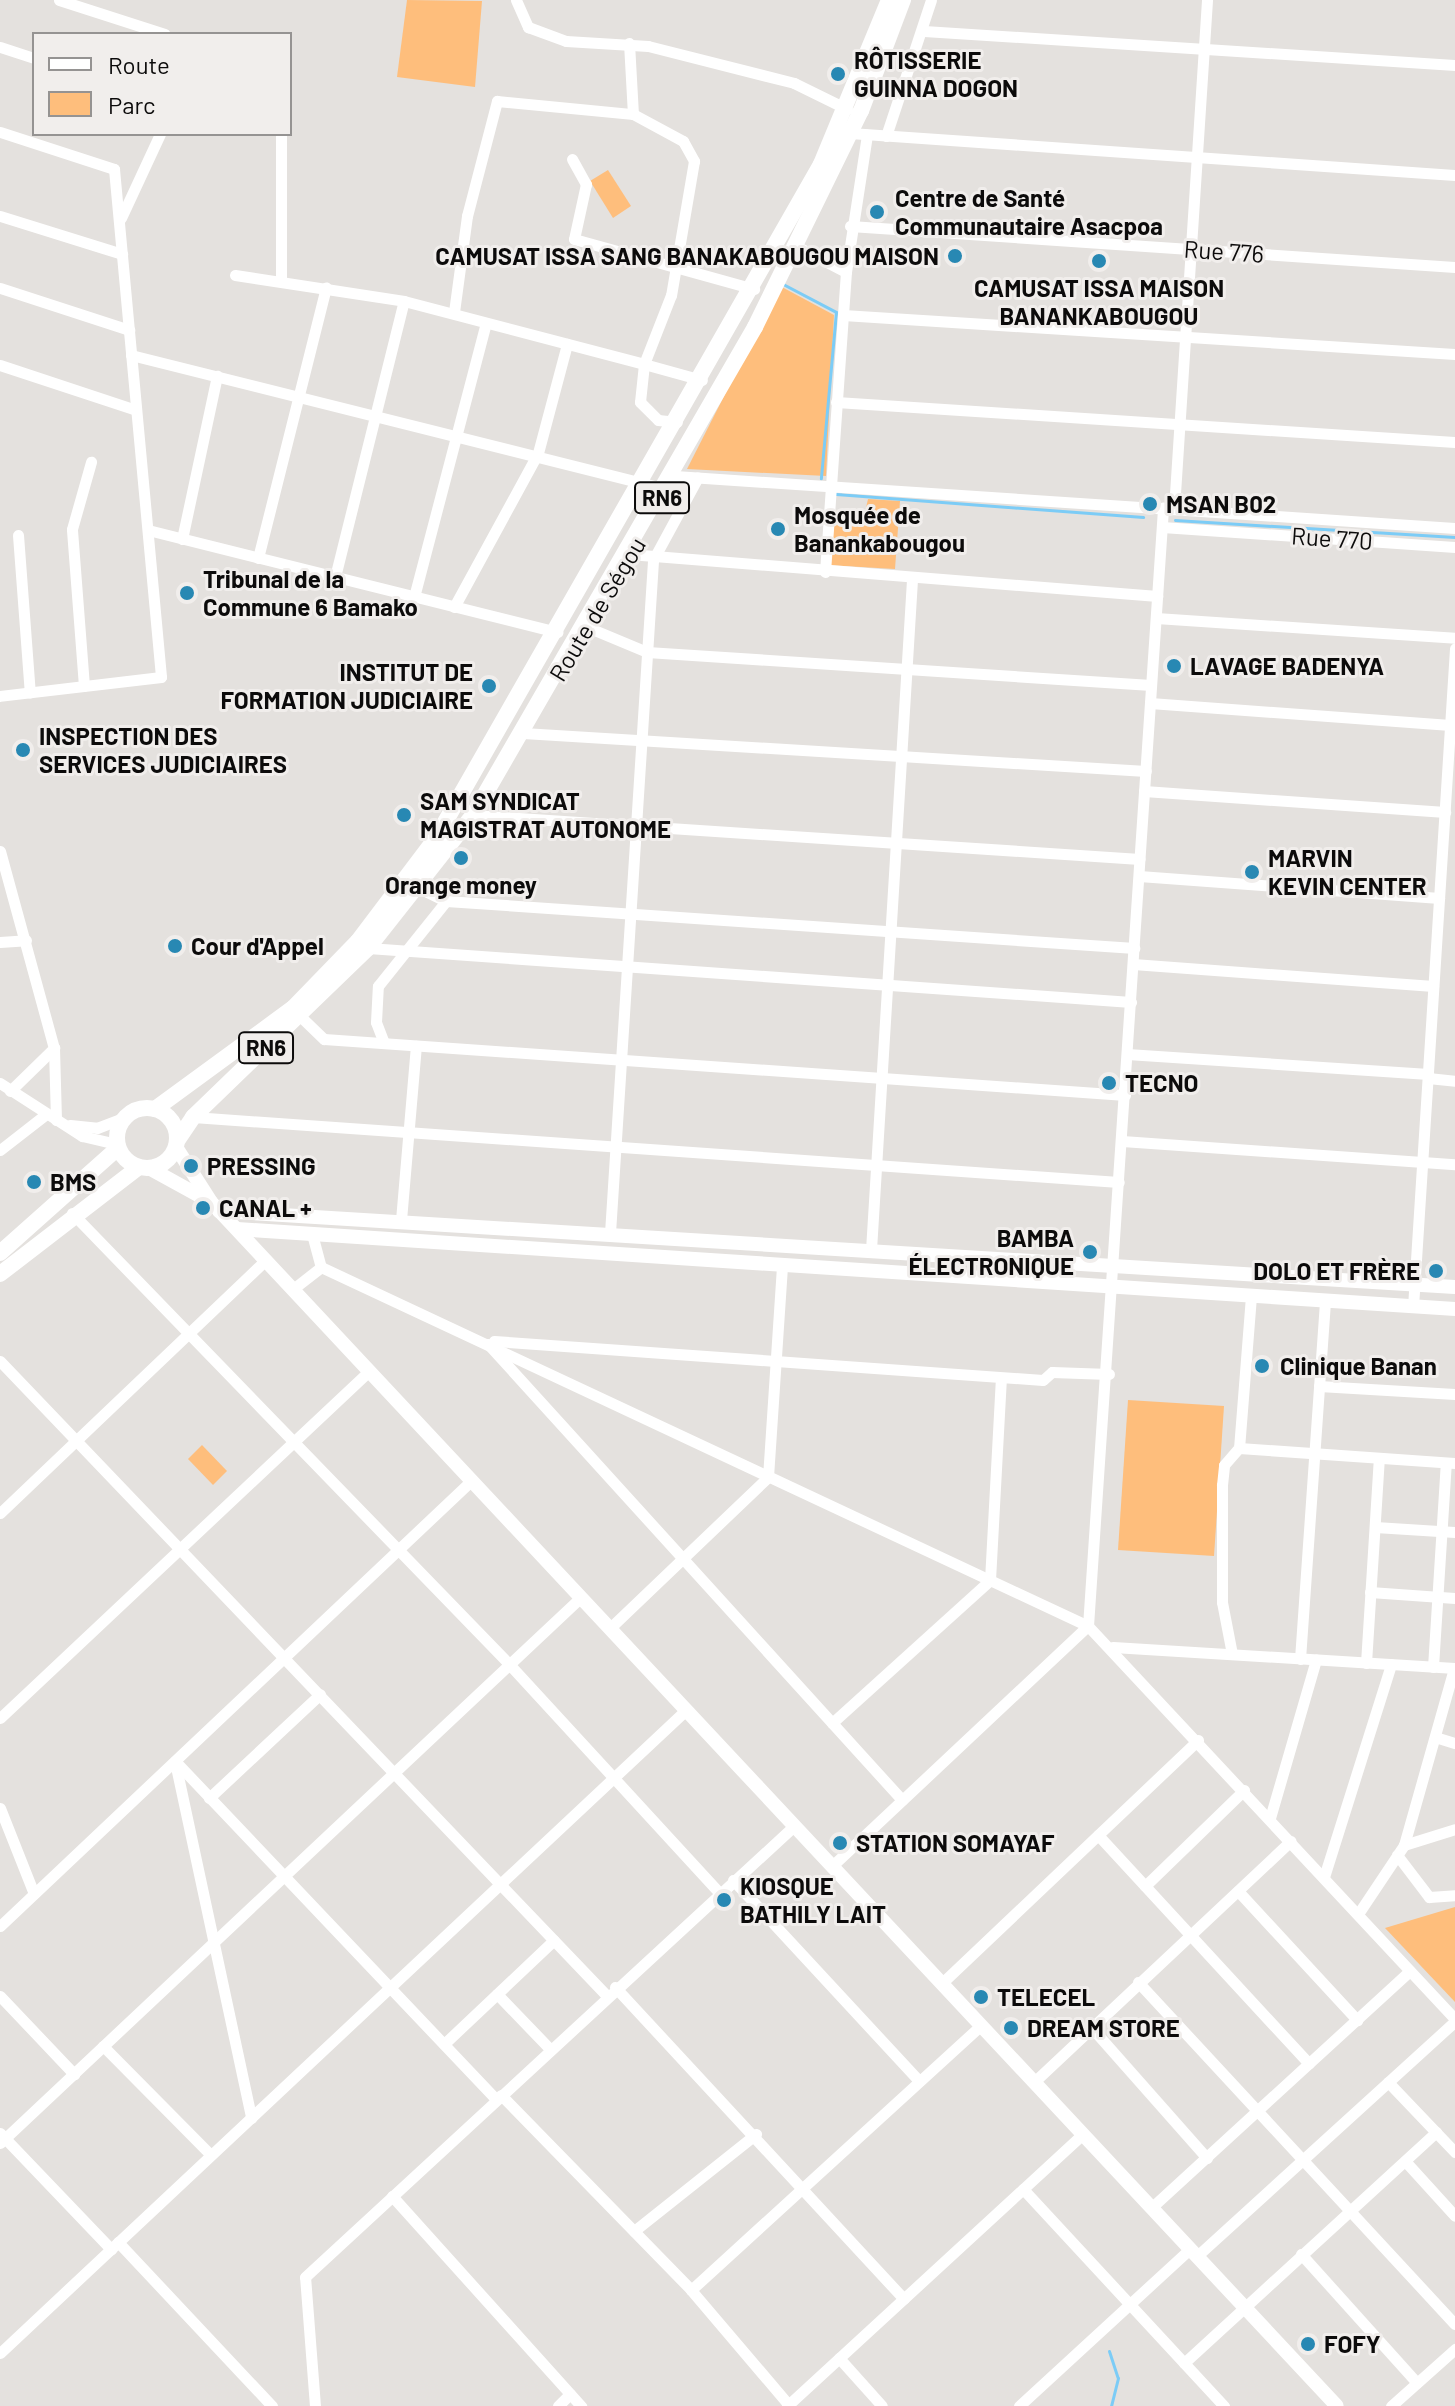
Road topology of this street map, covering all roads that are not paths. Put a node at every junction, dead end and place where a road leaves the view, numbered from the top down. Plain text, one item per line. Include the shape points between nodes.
1 (59, 0) edge
2 (108, 0) edge
3 (516, 0) edge
4 (889, 0) edge
5 (903, 0) edge
6 (931, 0) edge
7 (1207, 0) edge
8 (109, 16) junction
9 (924, 31) junction
10 (159, 32) edge
11 (629, 43) junction
12 (0, 47) edge
13 (1204, 47) junction
14 (32, 57) edge
15 (1455, 65) edge
16 (847, 109) junction
17 (633, 114) junction
18 (0, 132) edge
19 (858, 134) junction
20 (161, 136) edge
21 (281, 136) edge
22 (886, 136) junction
23 (1197, 157) junction
24 (572, 159) dead end
25 (1455, 175) edge
26 (0, 216) edge
27 (119, 222) junction
28 (850, 226) junction
29 (796, 246) junction
30 (1191, 249) junction
31 (122, 254) junction
32 (677, 267) junction
33 (1455, 267) edge
34 (846, 272) junction
35 (235, 275) dead end
36 (281, 280) junction
37 (326, 287) junction
38 (0, 288) edge
39 (754, 289) junction
40 (404, 301) junction
41 (454, 312) junction
42 (843, 315) junction
43 (486, 323) junction
44 (129, 330) junction
45 (1185, 337) junction
46 (567, 344) junction
47 (1455, 354) edge
48 (131, 355) junction
49 (644, 364) junction
50 (0, 365) edge
51 (217, 376) junction
52 (702, 380) junction
53 (299, 396) junction
54 (836, 402) junction
55 (136, 410) junction
56 (377, 415) junction
57 (678, 422) junction
58 (1180, 424) junction
59 (457, 434) junction
60 (1455, 442) edge
61 (538, 453) junction
62 (91, 462) dead end
63 (698, 477) junction
64 (646, 479) junction
65 (671, 483) junction
66 (830, 486) junction
67 (1168, 509) junction
68 (1162, 527) junction
69 (1455, 528) edge
70 (148, 530) junction
71 (18, 535) dead end
72 (182, 539) junction
73 (1455, 547) edge
74 (629, 554) junction
75 (258, 558) junction
76 (653, 560) junction
77 (825, 572) junction
78 (335, 577) junction
79 (912, 579) junction
80 (1157, 596) junction
81 (414, 597) junction
82 (454, 607) junction
83 (1156, 618) junction
84 (587, 627) junction
85 (557, 633) junction
86 (1455, 638) edge
87 (1455, 648) edge
88 (647, 652) junction
89 (906, 669) junction
90 (1151, 685) junction
91 (84, 686) junction
92 (30, 693) junction
93 (0, 696) edge
94 (1150, 703) junction
95 (1450, 725) junction
96 (523, 733) junction
97 (642, 740) junction
98 (901, 756) junction
99 (1146, 771) junction
100 (1144, 791) junction
101 (1445, 812) junction
102 (473, 815) junction
103 (636, 825) junction
104 (896, 843) junction
105 (1, 859) edge
106 (1140, 859) junction
107 (1139, 876) junction
108 (421, 889) junction
109 (1439, 898) junction
110 (446, 901) junction
111 (630, 914) junction
112 (890, 931) junction
113 (26, 940) junction
114 (0, 942) edge
115 (368, 948) junction
116 (1134, 948) junction
117 (406, 950) junction
118 (1133, 964) junction
119 (627, 966) junction
120 (887, 985) junction
121 (1433, 986) junction
122 (1131, 1002) junction
123 (301, 1017) junction
124 (384, 1043) junction
125 (416, 1046) junction
126 (54, 1048) junction
127 (1127, 1054) junction
128 (621, 1060) junction
129 (1428, 1076) junction
130 (882, 1078) junction
131 (1455, 1081) edge
132 (5, 1087) edge
133 (1125, 1095) junction
134 (155, 1109) junction
135 (126, 1117) junction
136 (193, 1117) junction
137 (56, 1119) junction
138 (409, 1130) junction
139 (1122, 1141) junction
140 (177, 1144) junction
141 (616, 1145) junction
142 (118, 1146) junction
143 (0, 1150) edge
144 (1422, 1161) junction
145 (876, 1164) junction
146 (1455, 1164) edge
147 (144, 1168) junction
148 (1119, 1182) junction
149 (215, 1207) junction
150 (72, 1213) junction
151 (401, 1220) junction
152 (237, 1229) junction
153 (610, 1233) junction
154 (312, 1234) junction
155 (871, 1250) junction
156 (0, 1253) edge
157 (266, 1260) junction
158 (782, 1265) junction
159 (1114, 1265) junction
160 (321, 1267) junction
161 (0, 1274) edge
162 (1415, 1284) junction
163 (1112, 1287) junction
164 (1455, 1287) edge
165 (293, 1289) junction
166 (1251, 1296) junction
167 (1325, 1301) junction
168 (1413, 1307) junction
169 (1455, 1309) edge
170 (188, 1332) junction
171 (485, 1340) junction
172 (777, 1358) junction
173 (0, 1361) edge
174 (369, 1371) junction
175 (1109, 1374) junction
176 (1001, 1378) junction
177 (1319, 1386) junction
178 (1455, 1394) edge
179 (78, 1440) junction
180 (293, 1442) junction
181 (1239, 1448) junction
182 (1314, 1454) junction
183 (1379, 1459) junction
184 (1450, 1463) edge
185 (768, 1477) junction
186 (472, 1480) junction
187 (0, 1513) edge
188 (1375, 1527) junction
189 (1442, 1531) junction
190 (1455, 1532) edge
191 (182, 1549) junction
192 (399, 1549) junction
193 (684, 1559) junction
194 (990, 1580) junction
195 (1370, 1592) junction
196 (581, 1597) junction
197 (1437, 1597) junction
198 (1455, 1598) edge
199 (1088, 1626) junction
200 (610, 1628) junction
201 (1113, 1647) junction
202 (1232, 1654) junction
203 (285, 1657) junction
204 (1300, 1659) junction
205 (1316, 1660) junction
206 (1366, 1663) junction
207 (509, 1664) junction
208 (1391, 1664) junction
209 (1433, 1667) junction
210 (1454, 1668) edge
211 (320, 1694) junction
212 (686, 1710) junction
213 (0, 1718) edge
214 (832, 1723) junction
215 (1435, 1737) junction
216 (1198, 1740) junction
217 (1455, 1743) edge
218 (175, 1761) junction
219 (394, 1772) junction
220 (615, 1776) junction
221 (1244, 1790) junction
222 (209, 1798) junction
223 (902, 1800) junction
224 (0, 1808) edge
225 (1270, 1818) junction
226 (794, 1826) junction
227 (1455, 1829) edge
228 (1098, 1835) junction
229 (1291, 1841) junction
230 (1401, 1850) junction
231 (832, 1866) junction
232 (284, 1876) junction
233 (1324, 1877) junction
234 (733, 1880) junction
235 (500, 1884) junction
236 (1145, 1886) junction
237 (1238, 1891) junction
238 (719, 1892) junction
239 (34, 1894) junction
240 (1455, 1895) edge
241 (1358, 1914) junction
242 (2, 1919) edge
243 (1189, 1934) junction
244 (216, 1940) junction
245 (554, 1940) junction
246 (1410, 1971) junction
247 (1138, 1982) junction
248 (942, 1983) junction
249 (390, 1987) junction
250 (611, 1991) junction
251 (497, 1994) junction
252 (0, 1996) edge
253 (1357, 2020) junction
254 (1455, 2020) edge
255 (981, 2025) junction
256 (1091, 2027) junction
257 (444, 2044) junction
258 (103, 2046) junction
259 (550, 2049) junction
260 (1309, 2064) junction
261 (74, 2074) junction
262 (919, 2081) junction
263 (1034, 2082) junction
264 (1388, 2082) junction
265 (499, 2097) junction
266 (1258, 2112) junction
267 (251, 2118) junction
268 (1436, 2132) junction
269 (756, 2134) junction
270 (1083, 2134) junction
271 (2, 2138) edge
272 (1455, 2152) edge
273 (211, 2155) junction
274 (1207, 2158) junction
275 (1303, 2160) junction
276 (1405, 2161) junction
277 (803, 2184) junction
278 (1023, 2189) junction
279 (392, 2196) junction
280 (1151, 2208) junction
281 (1350, 2211) junction
282 (1455, 2216) edge
283 (634, 2231) junction
284 (115, 2246) junction
285 (1193, 2253) junction
286 (1301, 2254) junction
287 (691, 2290) junction
288 (904, 2299) junction
289 (1130, 2304) junction
290 (1243, 2305) junction
291 (1455, 2324) edge
292 (1455, 2349) edge
293 (0, 2353) edge
294 (839, 2358) junction
295 (1184, 2363) junction
296 (1417, 2383) junction
297 (570, 2394) junction
298 (788, 2405) edge
299 (272, 2406) edge
300 (315, 2406) edge
301 (558, 2406) edge
302 (581, 2406) edge
303 (882, 2406) edge
304 (1019, 2406) edge
305 (1224, 2406) edge
306 (1337, 2406) edge
307 (1391, 2406) edge

1 - 8 street
2 - 8 street
3 - 11 street via 528,27 566,41
4 - 16 highway, Route de Ségou / RN6
5 - 19 highway, Route de Ségou / RN6
6 - 9 street
7 - 13 street
8 - 10 street
9 - 13 street
9 - 22 street
11 - 16 street via 794,83
11 - 17 street
12 - 14 street
13 - 15 street
13 - 23 street
16 - 39 highway, Route de Ségou / RN6
17 - 32 street via 683,141 694,161
17 - 41 street via 497,101 467,216
18 - 27 street via 114,169
19 - 22 street
19 - 28 street
19 - 29 highway, Route de Ségou / RN6
20 - 27 street
21 - 36 street
22 - 23 street
23 - 25 street
23 - 30 street
24 - 32 street via 586,184 574,239
26 - 31 street
27 - 31 street
28 - 30 street, Rue 776
28 - 34 street
29 - 34 street
29 - 65 highway, Route de Ségou / RN6
30 - 33 street, Rue 776
30 - 45 street
31 - 44 street
32 - 39 street
32 - 49 street
34 - 42 street
35 - 36 street
36 - 37 street
37 - 40 street
37 - 53 street
38 - 44 street
39 - 52 highway, Route de Ségou / RN6
40 - 41 street
40 - 56 street
41 - 43 street
42 - 45 street
42 - 54 street
43 - 46 street
43 - 59 street
44 - 48 street
45 - 47 street
45 - 58 street
46 - 49 street
46 - 61 street
48 - 51 street
48 - 55 street
49 - 52 street
49 - 57 street via 640,402 658,420
50 - 55 street
51 - 53 street
51 - 72 street
52 - 57 highway, Route de Ségou / RN6
53 - 56 street
53 - 75 street
54 - 58 street
54 - 66 street
55 - 70 street
56 - 59 street
56 - 78 street
57 - 64 highway, Route de Ségou / RN6
58 - 60 street
58 - 67 street
59 - 61 street
59 - 81 street
61 - 64 street
61 - 82 street
62 - 91 street via 72,529
63 - 65 street
63 - 66 street
63 - 76 street
64 - 65 street
64 - 85 highway, Route de Ségou / RN6
65 - 74 highway, Route de Ségou / RN6
66 - 67 street
66 - 77 street
67 - 68 street
67 - 69 street
68 - 73 street, Rue 770
68 - 80 street
70 - 72 street
70 - 91 street via 161,677
71 - 92 street
72 - 75 street
74 - 76 street
74 - 84 highway, Route de Ségou / RN6
75 - 78 street
76 - 77 street
76 - 88 street
77 - 79 street
78 - 81 street
79 - 80 street
79 - 89 street
80 - 83 street
81 - 82 street
82 - 85 street
83 - 86 street
83 - 90 street
84 - 88 street
84 - 96 highway, Route de Ségou / RN6
85 - 134 highway, Route de Ségou / RN6 via 436,838 358,941 293,1008
87 - 95 street
88 - 89 street
88 - 97 street
89 - 90 street
89 - 98 street
90 - 94 street
91 - 92 street
92 - 93 street
94 - 95 street
94 - 99 street
95 - 101 street
96 - 97 street
96 - 102 highway, Route de Ségou / RN6
97 - 98 street
97 - 103 street
98 - 99 street
98 - 104 street
99 - 100 street
100 - 101 street
100 - 106 street
101 - 109 street
102 - 103 street
102 - 108 highway, Route de Ségou / RN6
103 - 104 street
103 - 111 street
104 - 106 street
104 - 112 street
105 - 113 street
106 - 107 street
107 - 109 street
107 - 116 street
108 - 110 street
108 - 115 highway, Route de Ségou / RN6
109 - 121 street
110 - 111 street
110 - 117 street
111 - 112 street
111 - 119 street
112 - 116 street
112 - 120 street
113 - 114 street
113 - 126 street
115 - 117 street
115 - 123 highway, Route de Ségou / RN6
116 - 118 street
117 - 119 street
117 - 124 street via 378,986 376,1022
118 - 121 street
118 - 122 street
119 - 120 street
119 - 128 street
120 - 122 street
120 - 130 street
121 - 129 street
122 - 127 street
123 - 124 street via 324,1039
123 - 136 highway, Route de Ségou / RN6
124 - 125 street
125 - 128 street
125 - 138 street
126 - 132 street
126 - 137 street
127 - 129 street
127 - 133 street
128 - 130 street
128 - 141 street
129 - 131 street
129 - 144 street
130 - 133 street
130 - 145 street
132 - 137 street
133 - 139 street
134 - 135 highway, Route de Ségou / RN6
134 - 140 highway via 172,1121
135 - 137 street via 97,1128
135 - 142 highway
136 - 138 street
136 - 140 highway, Route de Ségou / RN6
137 - 142 street
137 - 143 street
138 - 141 street
138 - 151 street
139 - 144 street
139 - 148 street
140 - 147 highway, Route de Ségou / RN6
140 - 149 main road
141 - 145 street
141 - 153 street
142 - 147 highway
142 - 156 highway
144 - 146 street
144 - 162 street
145 - 148 street
145 - 155 street
147 - 149 main road
147 - 150 highway, Route de Ségou / RN6
148 - 159 street
149 - 151 main road
149 - 152 main road
150 - 161 highway, Route de Ségou / RN6
150 - 170 street
151 - 153 main road
152 - 154 main road
152 - 157 main road
153 - 155 main road
154 - 158 main road
154 - 160 street
155 - 159 main road
157 - 165 main road
157 - 170 street
158 - 163 main road
158 - 172 street
159 - 162 main road
159 - 163 street
160 - 165 street
160 - 171 street
162 - 164 main road
162 - 168 street
163 - 166 main road
163 - 175 street
165 - 174 main road
166 - 167 main road
166 - 181 street
167 - 168 main road
167 - 177 street
168 - 169 main road
170 - 179 street
170 - 180 street
171 - 172 street
171 - 185 street
171 - 193 street
172 - 176 street
172 - 185 street
173 - 179 street
174 - 180 street
174 - 186 main road
175 - 176 street
175 - 199 street
176 - 194 street
177 - 178 street
177 - 182 street
179 - 187 street
179 - 191 street
180 - 191 street
180 - 192 street
181 - 182 street
181 - 202 street via 1224,1465 1222,1485 1222,1602
182 - 183 street
182 - 204 street
183 - 184 street
183 - 188 street
184 - 189 street
185 - 193 street
185 - 194 street
186 - 192 street
186 - 196 main road
188 - 189 street
188 - 195 street
189 - 190 street
189 - 197 street
191 - 203 street
191 - 213 street
192 - 203 street
192 - 207 street
193 - 200 street
193 - 214 street
194 - 199 street
194 - 214 street
195 - 197 street
195 - 206 street
196 - 200 main road
196 - 207 street
197 - 198 street
197 - 209 street
199 - 201 street
199 - 223 street
200 - 212 main road
201 - 202 street
201 - 216 street
202 - 204 street
203 - 211 street
203 - 218 street
204 - 205 street
205 - 206 street
205 - 225 street
206 - 208 street
207 - 219 street
207 - 220 street
208 - 209 street
208 - 233 street
209 - 210 street
210 - 215 street
211 - 219 street
211 - 222 street
212 - 220 street
212 - 226 main road
214 - 223 street
215 - 217 street
215 - 230 street
216 - 221 street
216 - 228 street
218 - 222 street
218 - 239 street
218 - 244 street
219 - 232 street
219 - 235 street
220 - 235 street
220 - 238 street
221 - 225 street
221 - 236 street
222 - 232 street
223 - 231 street
224 - 239 street
225 - 229 street
226 - 231 main road
226 - 234 street
227 - 230 street
228 - 236 street
228 - 248 street
229 - 233 street
229 - 237 street
230 - 240 street via 1429,1897
230 - 241 street
231 - 248 main road
232 - 244 street
232 - 249 street
233 - 241 street
234 - 238 street
234 - 262 street
235 - 245 street
235 - 249 street
236 - 243 street
237 - 243 street
237 - 253 street
238 - 250 street
239 - 242 street
241 - 246 street
243 - 247 street
243 - 260 street
244 - 258 street
244 - 267 street
245 - 250 street
245 - 251 street
246 - 253 street
246 - 254 street
247 - 256 street
247 - 266 street
248 - 255 main road
249 - 257 street
249 - 267 street
250 - 259 street
250 - 269 street
251 - 257 street
251 - 259 street
252 - 261 street
253 - 260 street
254 - 264 street
255 - 262 street
255 - 263 main road
256 - 263 street
256 - 274 street
257 - 265 street
258 - 261 street
258 - 273 street
259 - 265 street
260 - 266 street
261 - 271 street
262 - 277 street
263 - 270 main road
264 - 268 street
264 - 275 street
265 - 279 street
265 - 283 street
266 - 274 street
266 - 275 street
267 - 273 street
268 - 272 street
268 - 276 street
269 - 277 street
269 - 283 street
270 - 278 street
270 - 280 main road
271 - 284 street
273 - 284 street
274 - 280 street
275 - 281 street
275 - 285 street
276 - 281 street
276 - 282 street
277 - 287 street
277 - 288 street
278 - 288 street
278 - 289 street
279 - 297 street
279 - 300 street via 305,2277
280 - 285 main road
281 - 286 street
281 - 291 street
283 - 287 street
284 - 293 street
284 - 299 street
285 - 289 street
285 - 290 main road
286 - 290 street
286 - 296 street
287 - 298 street
288 - 294 street
289 - 295 street
289 - 304 street
290 - 295 street
290 - 306 main road
292 - 296 street
294 - 298 street
294 - 303 street
295 - 305 street
296 - 307 street
297 - 301 street
297 - 302 street

